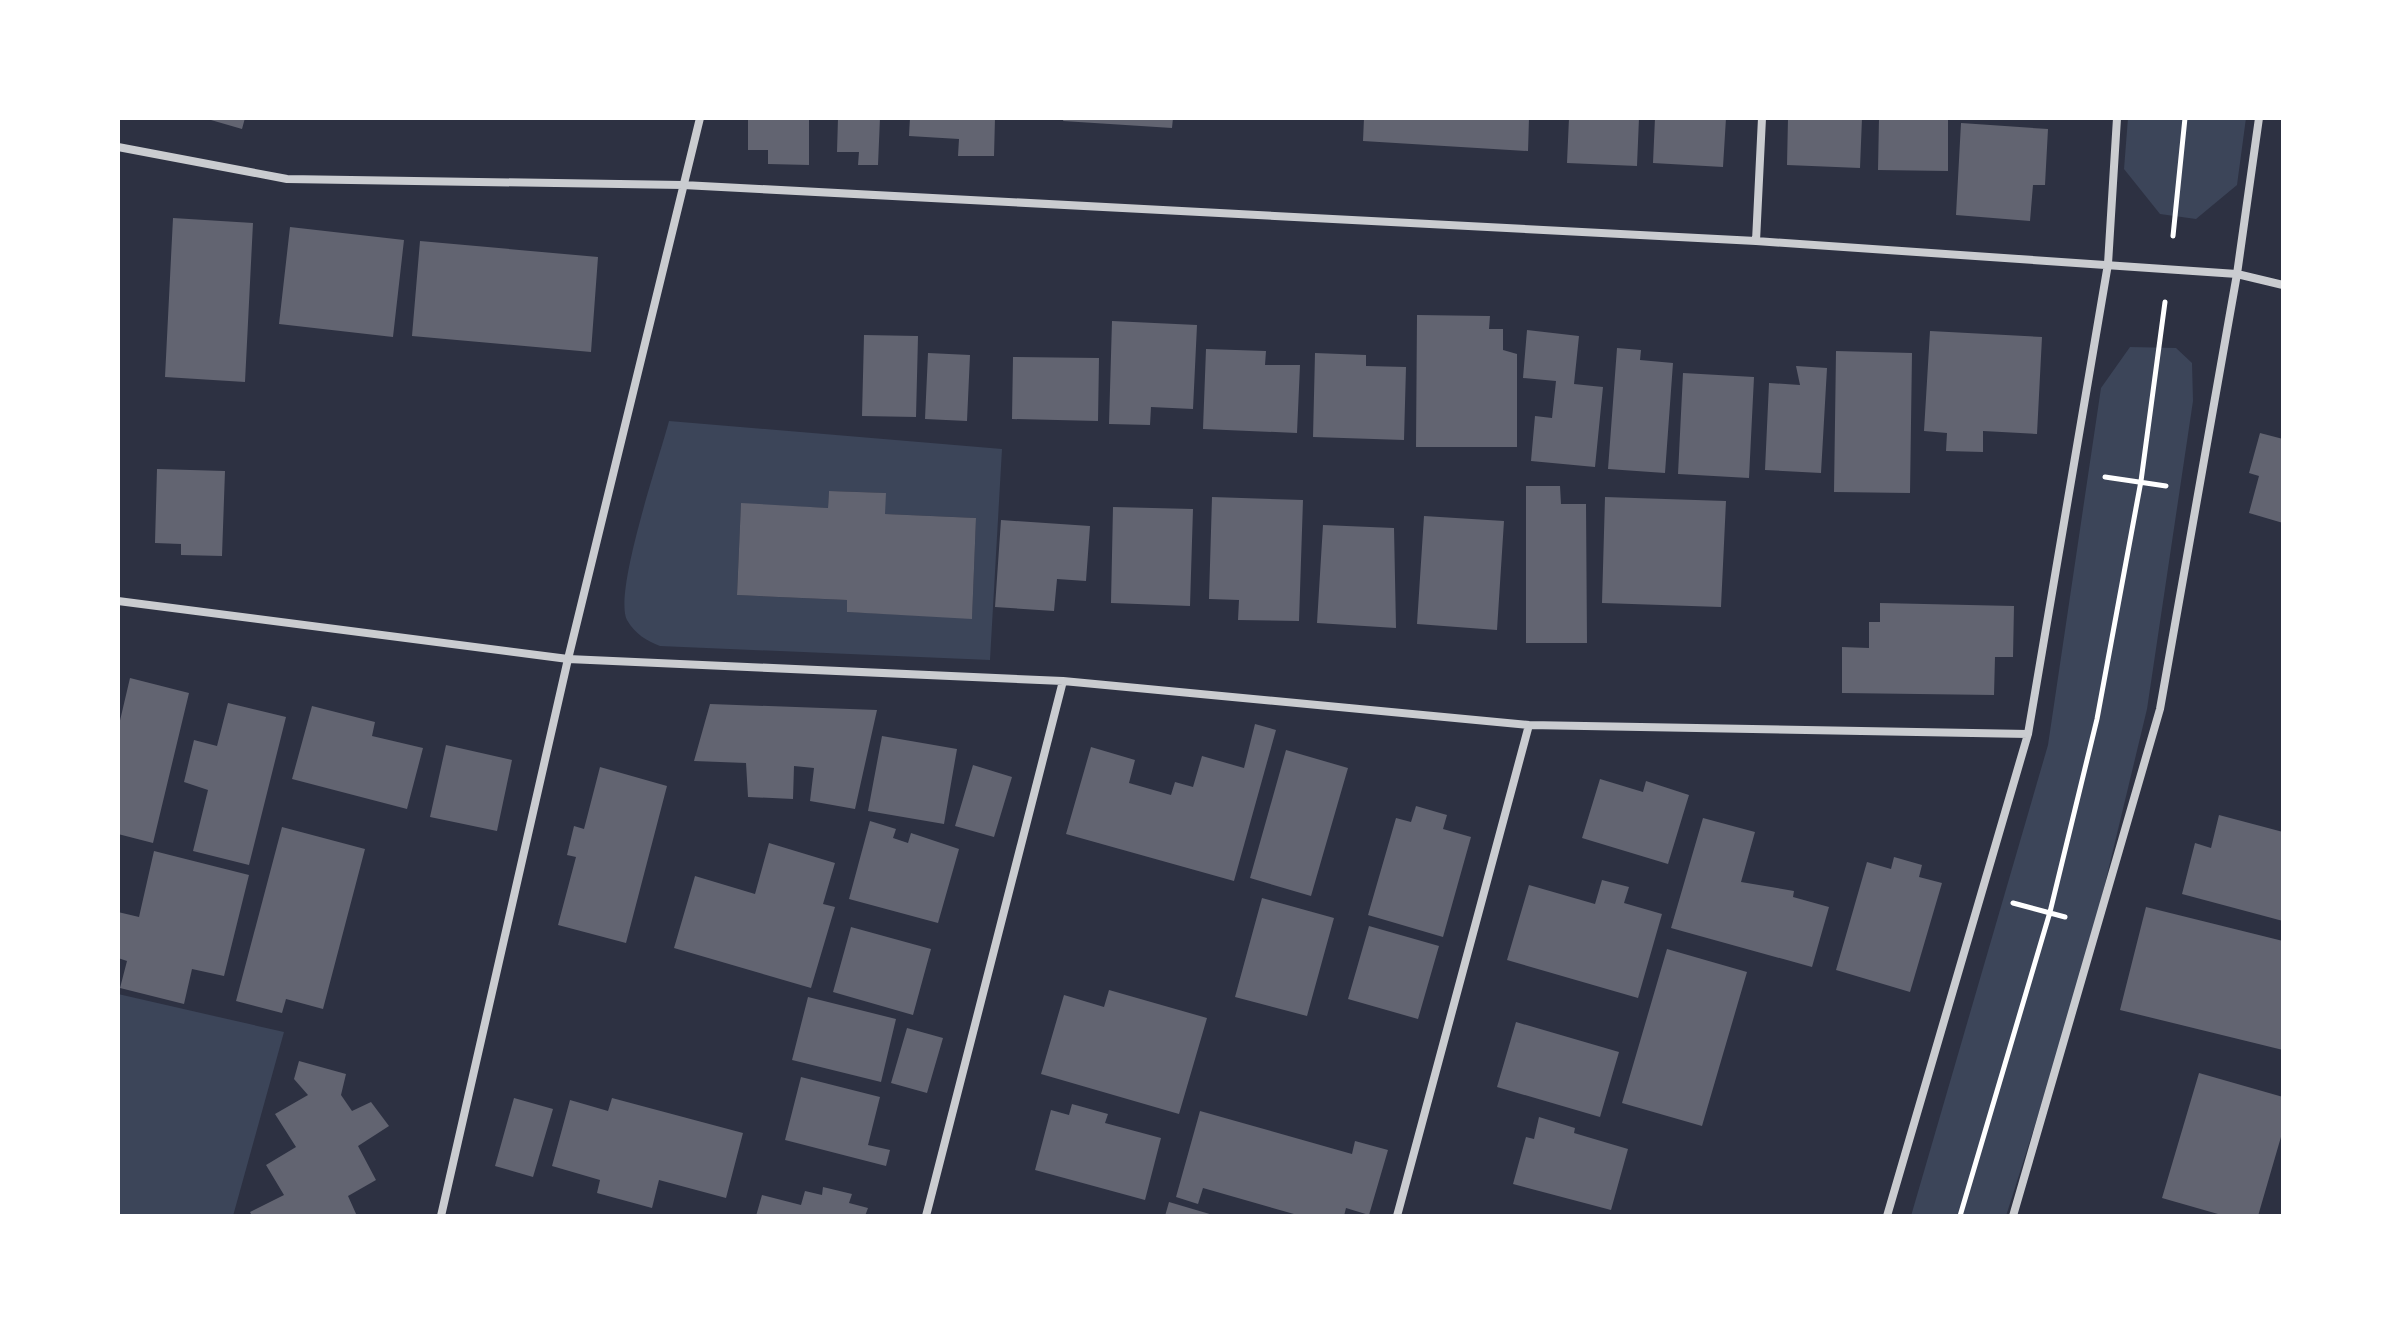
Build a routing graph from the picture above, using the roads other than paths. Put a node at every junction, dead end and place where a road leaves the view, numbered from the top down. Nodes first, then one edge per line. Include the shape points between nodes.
1 (700, 118) edge
2 (1762, 118) edge
3 (2117, 118) edge
4 (2259, 118) edge
5 (118, 147) edge
6 (683, 185) junction
7 (1756, 241) junction
8 (2108, 264) junction
9 (2237, 274) junction
10 (2283, 285) edge
11 (118, 601) edge
12 (568, 659) junction
13 (1063, 681) junction
14 (1529, 725) junction
15 (2028, 734) junction
16 (441, 1216) edge
17 (926, 1216) edge
18 (1397, 1216) edge
19 (1887, 1216) edge
20 (2013, 1216) edge

1 - 6 street
2 - 7 street
3 - 8 street
4 - 9 street
5 - 6 street via 287,179
6 - 7 street
6 - 12 street
7 - 8 street
8 - 9 street
8 - 15 street
9 - 10 street
9 - 20 street via 2160,709
11 - 12 street
12 - 13 street
12 - 16 street
13 - 14 street
13 - 17 street
14 - 15 street
14 - 18 street
15 - 19 street

